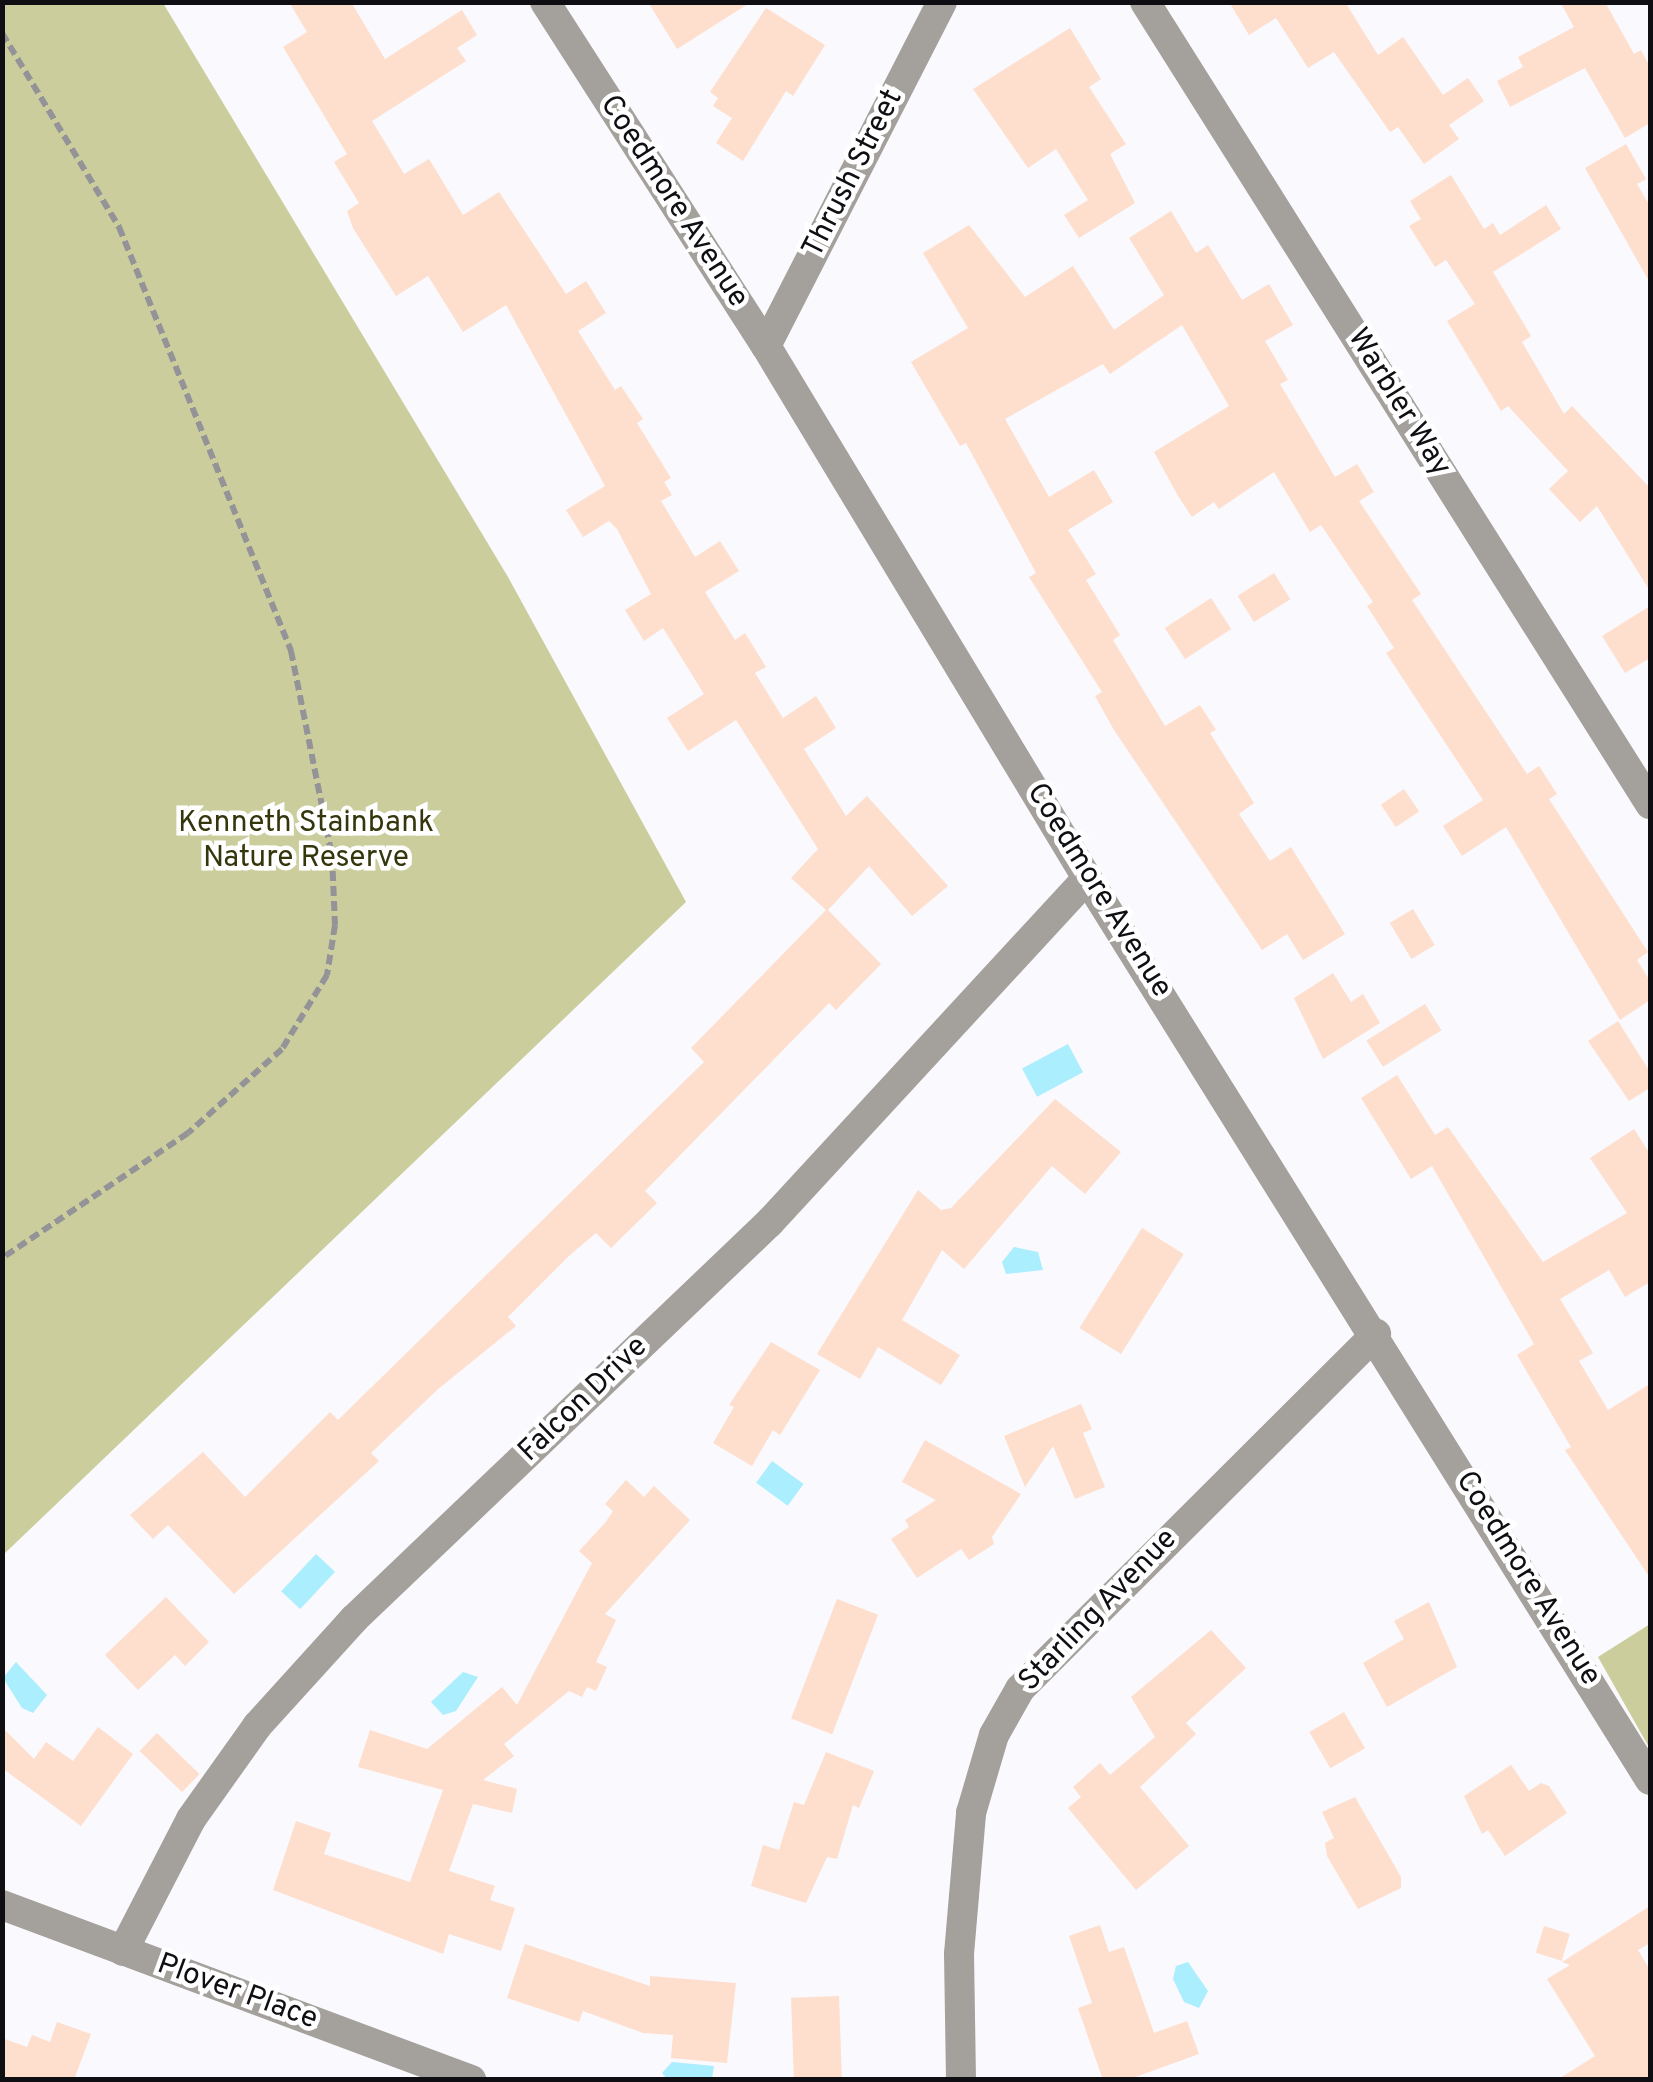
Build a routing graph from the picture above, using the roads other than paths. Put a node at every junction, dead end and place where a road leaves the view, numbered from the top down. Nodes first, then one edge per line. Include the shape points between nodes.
1 (545, 2) edge
2 (942, 2) edge
3 (1145, 2) edge
4 (766, 346) junction
5 (1650, 804) edge
6 (1088, 878) junction
7 (1376, 1334) junction
8 (1650, 1780) edge
9 (2, 1905) edge
10 (123, 1951) junction
11 (472, 2080) edge
12 (961, 2080) edge

1 - 4 street, Coedmore Avenue
2 - 4 street, Thrush Street
3 - 5 street, Warbler Way
4 - 6 street, Coedmore Avenue
6 - 7 street, Coedmore Avenue
6 - 10 street, Falcon Drive via 769,1223 354,1619 256,1726 192,1819
7 - 8 street, Coedmore Avenue
7 - 12 street, Starling Avenue via 1020,1689 994,1736 970,1813 959,1954
9 - 10 street, Plover Place
10 - 11 street, Plover Place

